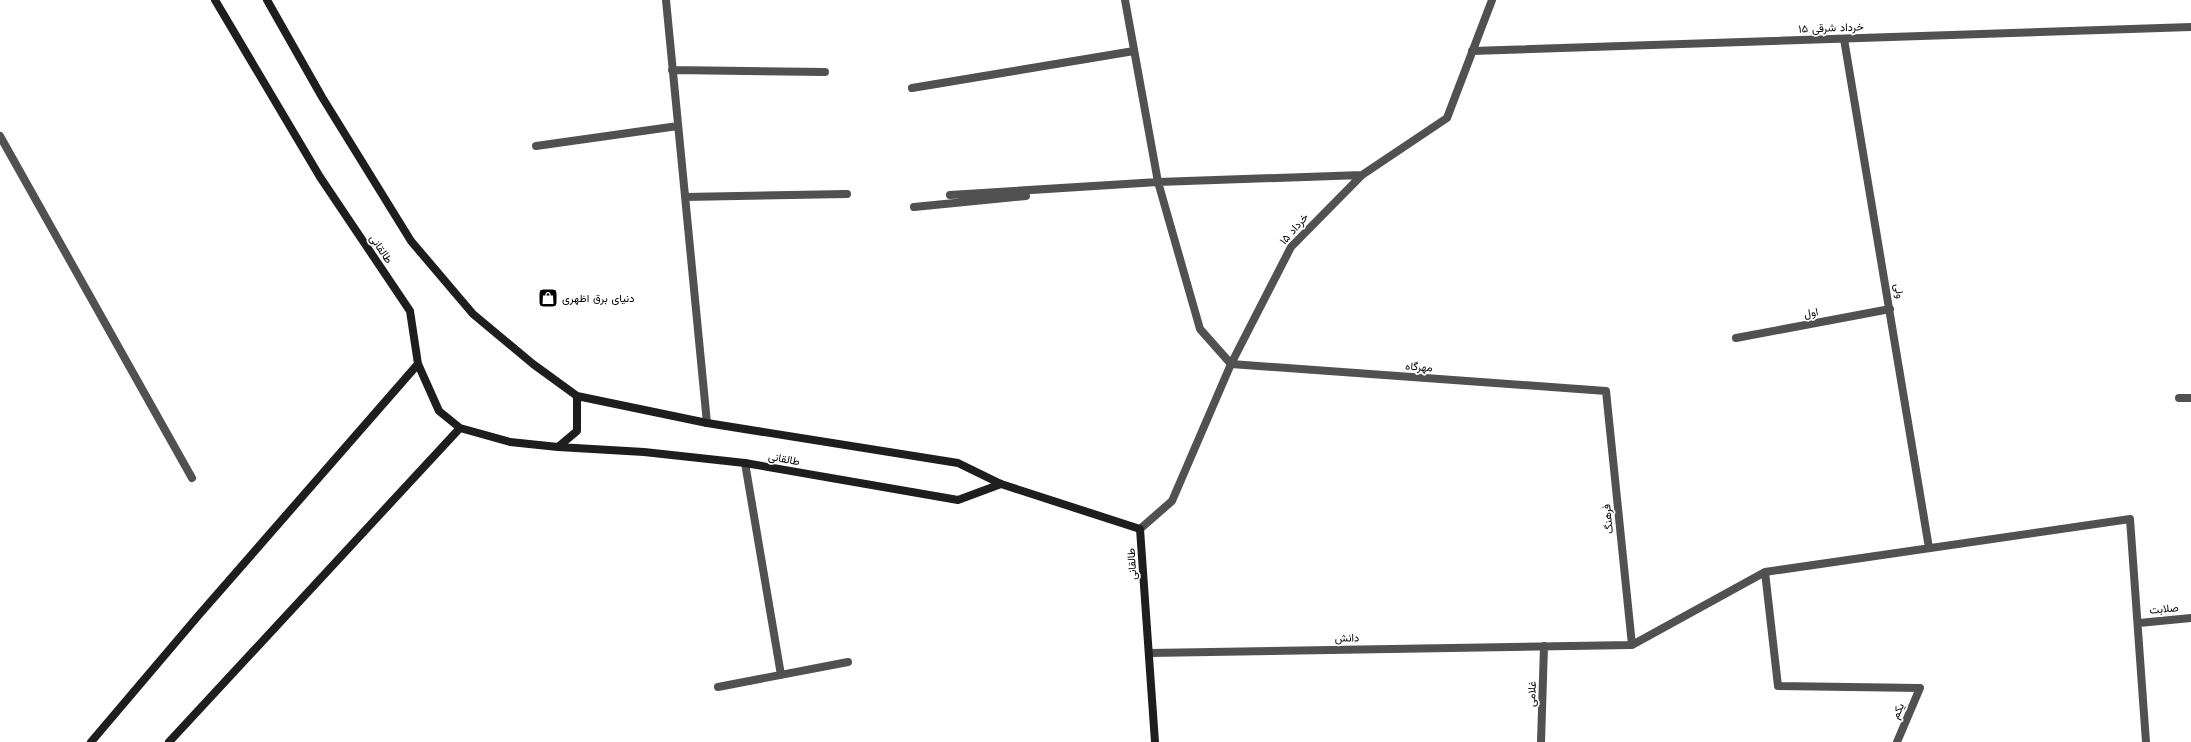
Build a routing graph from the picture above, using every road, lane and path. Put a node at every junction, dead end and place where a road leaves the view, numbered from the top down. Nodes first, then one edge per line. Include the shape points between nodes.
1 (216, 0) edge
2 (267, 0) edge
3 (666, 0) edge
4 (1125, 0) edge
5 (1492, 0) edge
6 (2191, 27) edge
7 (1844, 39) junction
8 (1134, 51) junction
9 (1472, 51) junction
10 (672, 70) junction
11 (825, 72) dead end
12 (912, 88) dead end
13 (678, 126) junction
14 (0, 136) edge
15 (536, 146) dead end
16 (1362, 175) junction
17 (1158, 182) junction
18 (847, 194) dead end
19 (950, 195) dead end
20 (685, 197) junction
21 (914, 207) dead end
22 (1890, 309) junction
23 (1736, 338) dead end
24 (418, 364) junction
25 (1231, 364) junction
26 (1606, 391) joint
27 (577, 396) junction
28 (2179, 398) dead end
29 (2191, 398) edge
30 (707, 423) junction
31 (460, 428) junction
32 (558, 447) junction
33 (745, 463) junction
34 (192, 478) dead end
35 (1001, 484) junction
36 (1140, 529) junction
37 (1929, 548) junction
38 (1765, 572) junction
39 (2191, 618) edge
40 (2139, 623) junction
41 (1632, 645) junction
42 (1544, 646) junction
43 (1149, 653) junction
44 (848, 662) dead end
45 (781, 675) junction
46 (718, 687) dead end
47 (91, 742) edge
48 (169, 742) edge
49 (1155, 742) edge
50 (1541, 742) edge
51 (1897, 742) edge
52 (2146, 742) edge

1 - 24 street, طالقانی via 320,177 410,310
2 - 27 street, طالقانی via 322,97 411,240 473,314 533,364
3 - 10 street
4 - 8 street
5 - 9 street, ۱۵ خرداد
6 - 7 street, ۱۵ خرداد شرقی
7 - 9 street, ۱۵ خرداد شرقی
7 - 22 street, ولی
8 - 12 street
8 - 17 street
9 - 16 street, ۱۵ خرداد via 1447,118
10 - 11 street
10 - 13 street
13 - 15 street
13 - 20 street
14 - 34 street
16 - 17 street
16 - 25 street, ۱۵ خرداد via 1291,247
17 - 19 street
17 - 21 street
17 - 25 street via 1200,329
18 - 20 street
20 - 30 street
22 - 23 street, اول
22 - 37 street, ولی
24 - 31 street, طالقانی via 439,411
24 - 47 street
25 - 26 street, مهرگاه
25 - 36 street, ۱۵ خرداد via 1172,501
26 - 41 street, فرهنگ
27 - 30 street, طالقانی
27 - 32 street via 577,431
28 - 29 street
30 - 35 street, طالقانی via 958,463
31 - 32 street, طالقانی via 510,442
31 - 48 street
32 - 33 street, طالقانی via 644,452
33 - 35 street, طالقانی via 958,500
33 - 45 street
35 - 36 street, طالقانی
36 - 43 street, طالقانی
37 - 38 street
37 - 40 street via 2130,519
38 - 41 street
38 - 51 street, یکم via 1778,686 1920,688
39 - 40 street, صلابت
40 - 52 street
41 - 42 street, دانش
42 - 43 street, دانش
42 - 50 street, غلامی
43 - 49 street, طالقانی
44 - 45 street
45 - 46 street

